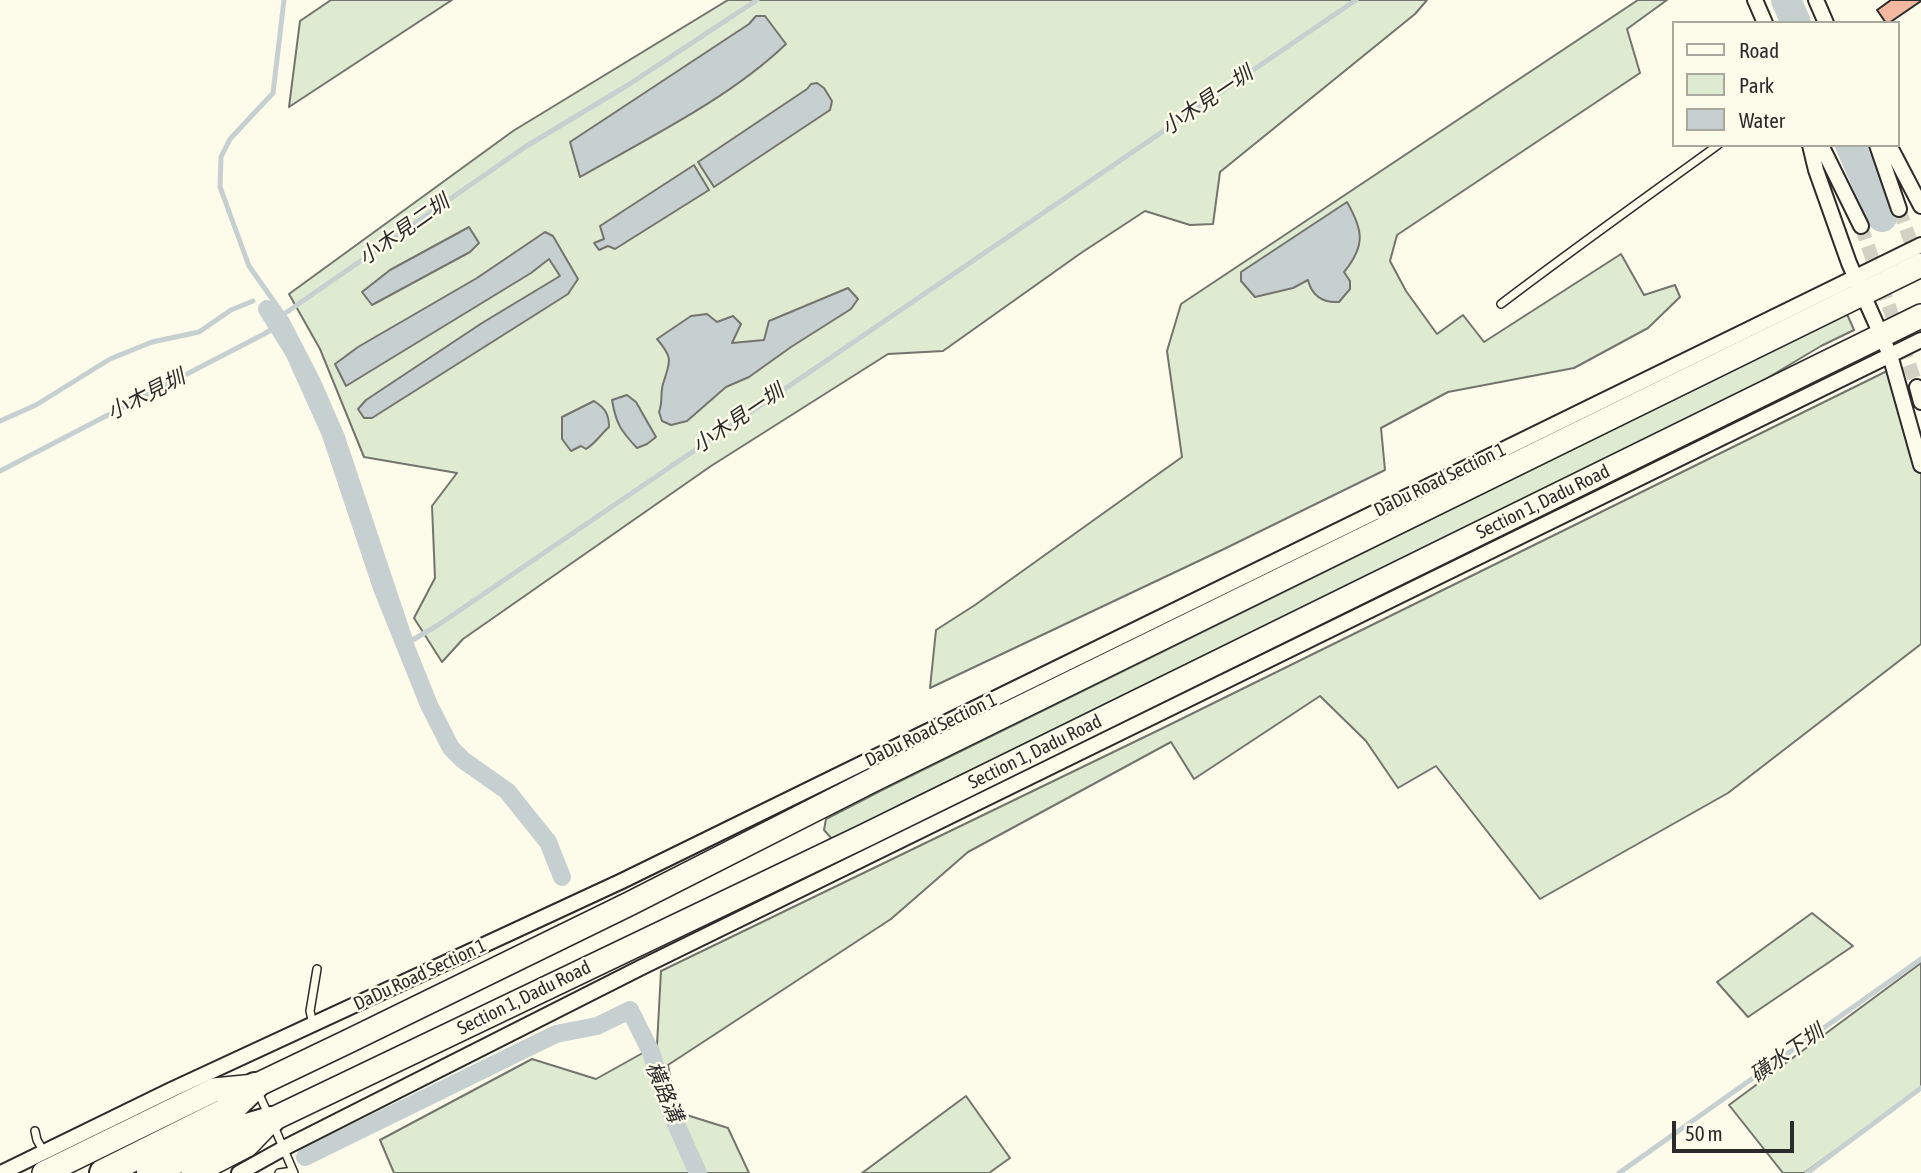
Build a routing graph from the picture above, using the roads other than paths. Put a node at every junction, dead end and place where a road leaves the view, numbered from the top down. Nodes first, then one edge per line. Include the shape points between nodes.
1 (1755, 0) edge
2 (1816, 0) edge
3 (1764, 21) edge
4 (1825, 21) edge
5 (1715, 147) edge
6 (1810, 147) edge
7 (1822, 147) edge
8 (1878, 147) edge
9 (1890, 147) edge
10 (1921, 206) edge
11 (1899, 209) tunnel mouth
12 (1861, 226) tunnel mouth
13 (1921, 245) edge
14 (1921, 265) edge
15 (1859, 285) junction
16 (1501, 304) dead end
17 (1921, 316) edge
18 (1921, 340) edge
19 (1885, 345) junction
20 (1921, 466) edge
21 (637, 957) junction
22 (317, 970) dead end
23 (313, 1025) junction
24 (255, 1086) junction
25 (271, 1120) junction
26 (35, 1131) dead end
27 (286, 1152) junction
28 (44, 1162) edge
29 (113, 1168) edge
30 (293, 1170) edge
31 (1, 1173) edge
32 (150, 1173) edge
33 (193, 1173) edge
34 (239, 1173) edge
35 (279, 1173) edge

1 - 3 street
2 - 4 street
5 - 16 lane
6 - 15 street
7 - 12 street
8 - 11 street
9 - 10 street
13 - 15 street
14 - 15 main road
15 - 19 street
15 - 23 street, DaDu Road Section 1
15 - 24 main road, DaDu Road Section 1
17 - 19 main road, Section 1, Dadu Road
18 - 19 street
19 - 20 street
19 - 21 main road, Section 1, Dadu Road via 864,836
21 - 25 main road, Section 1, Dadu Road via 580,971
21 - 27 street, Section 1, Dadu Road via 590,993
22 - 23 lane via 310,1011
23 - 28 street, DaDu Road Section 1 via 171,1090
24 - 25 lane
24 - 28 main road, DaDu Road Section 1 via 214,1090
24 - 29 highway via 231,1110
25 - 27 lane
25 - 32 highway via 240,1129
25 - 33 main road, Section 1, Dadu Road via 247,1145
26 - 28 lane
27 - 30 lane
27 - 34 street, Section 1, Dadu Road
28 - 31 street, DaDu Road Section 1
30 - 35 lane

